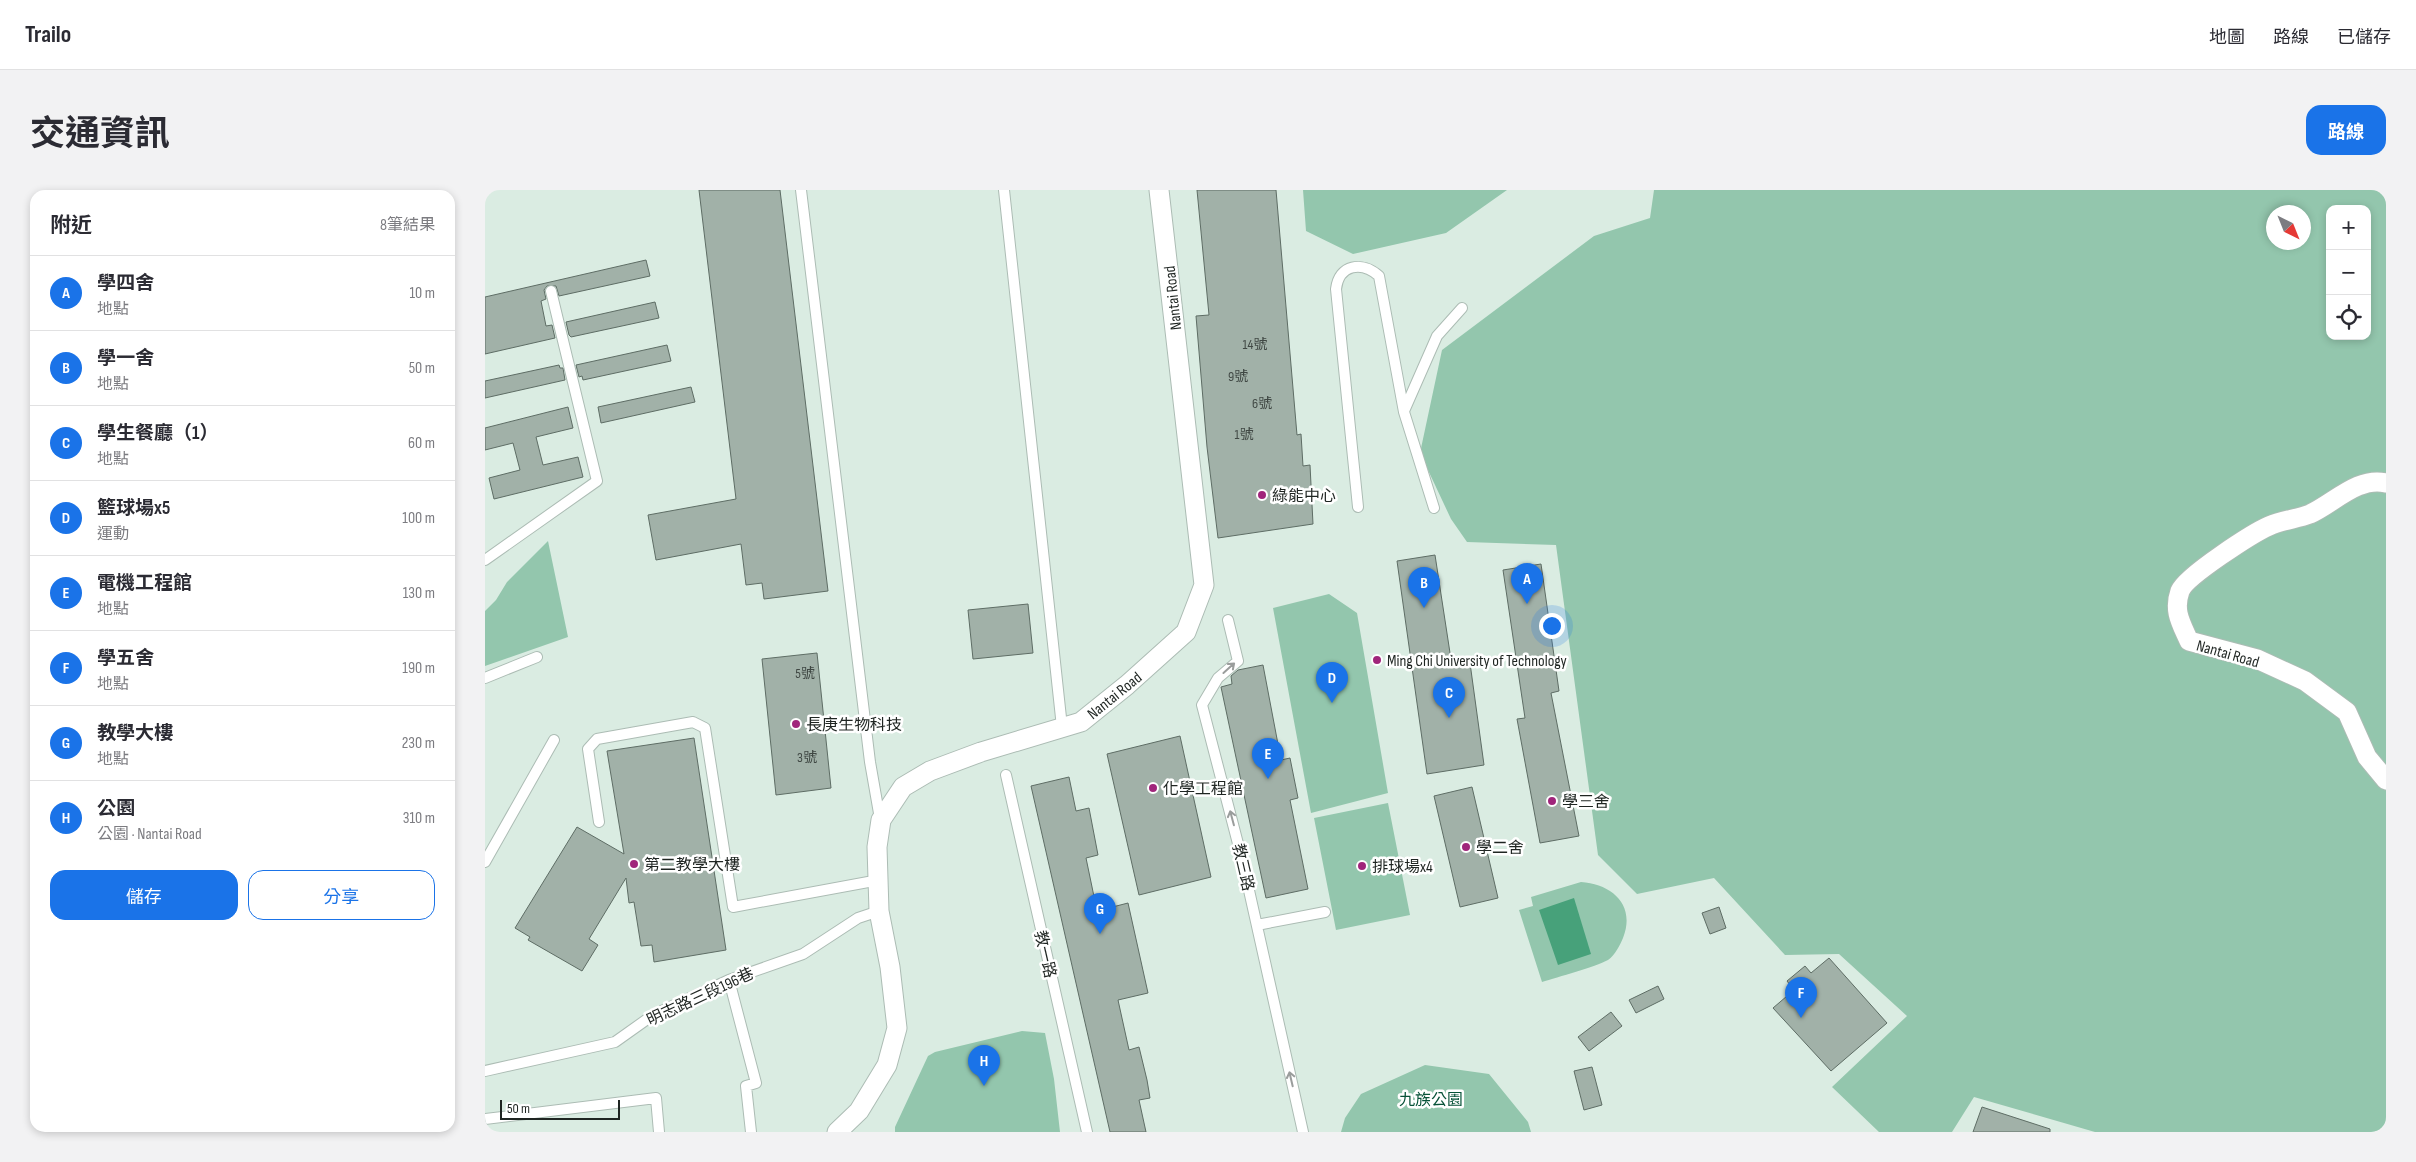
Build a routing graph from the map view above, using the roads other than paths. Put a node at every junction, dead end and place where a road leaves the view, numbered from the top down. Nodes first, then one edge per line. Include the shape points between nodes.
1 (801, 190) edge
2 (1004, 190) edge
3 (1159, 190) edge
4 (551, 291) dead end
5 (1462, 308) dead end
6 (1404, 412) junction
7 (2386, 483) edge
8 (1358, 506) dead end
9 (1434, 508) dead end
10 (485, 560) edge
11 (1228, 620) dead end
12 (537, 657) dead end
13 (485, 678) edge
14 (1063, 727) junction
15 (554, 740) dead end
16 (1006, 775) dead end
17 (2386, 780) edge
18 (881, 820) junction
19 (599, 822) dead end
20 (485, 862) edge
21 (879, 880) junction
22 (879, 911) junction
23 (1325, 912) dead end
24 (1257, 926) junction
25 (729, 980) junction
26 (485, 1071) edge
27 (485, 1119) edge
28 (1302, 1129) edge
29 (659, 1132) edge
30 (751, 1132) edge
31 (837, 1132) edge
32 (1087, 1132) edge

1 - 18 lane via 870,762
2 - 14 lane
3 - 14 street, Nantai Road via 1204,586 1186,632 1081,722
4 - 10 lane via 597,481
5 - 6 lane via 1437,336
6 - 8 lane via 1379,276 1370,268 1344,270 1337,280 1336,289
6 - 9 lane
7 - 17 street, Nantai Road via 2379,481 2347,490 2311,514 2270,526 2225,551 2181,589 2175,612 2189,641 2257,659 2305,681 2347,712 2367,757
24 -> 11 lane, 教三路 via 1203,705 1218,678 1238,660
12 - 13 lane
14 - 18 street, Nantai Road via 930,771 903,787
15 - 20 lane
16 - 32 lane, 教一路
18 - 21 street, Nantai Road via 877,847
19 - 21 lane via 588,749 597,739 693,722 705,728 733,907
21 - 22 street, Nantai Road
22 - 25 lane, 明志路三段196巷 via 857,918 803,954
22 - 31 street, Nantai Road via 897,1028 887,1065 859,1111
23 - 24 lane
28 -> 24 lane, 教三路
25 - 26 lane, 明志路三段196巷 via 653,1015 615,1042
25 - 30 lane via 757,1083 746,1086
27 - 29 lane via 656,1098

